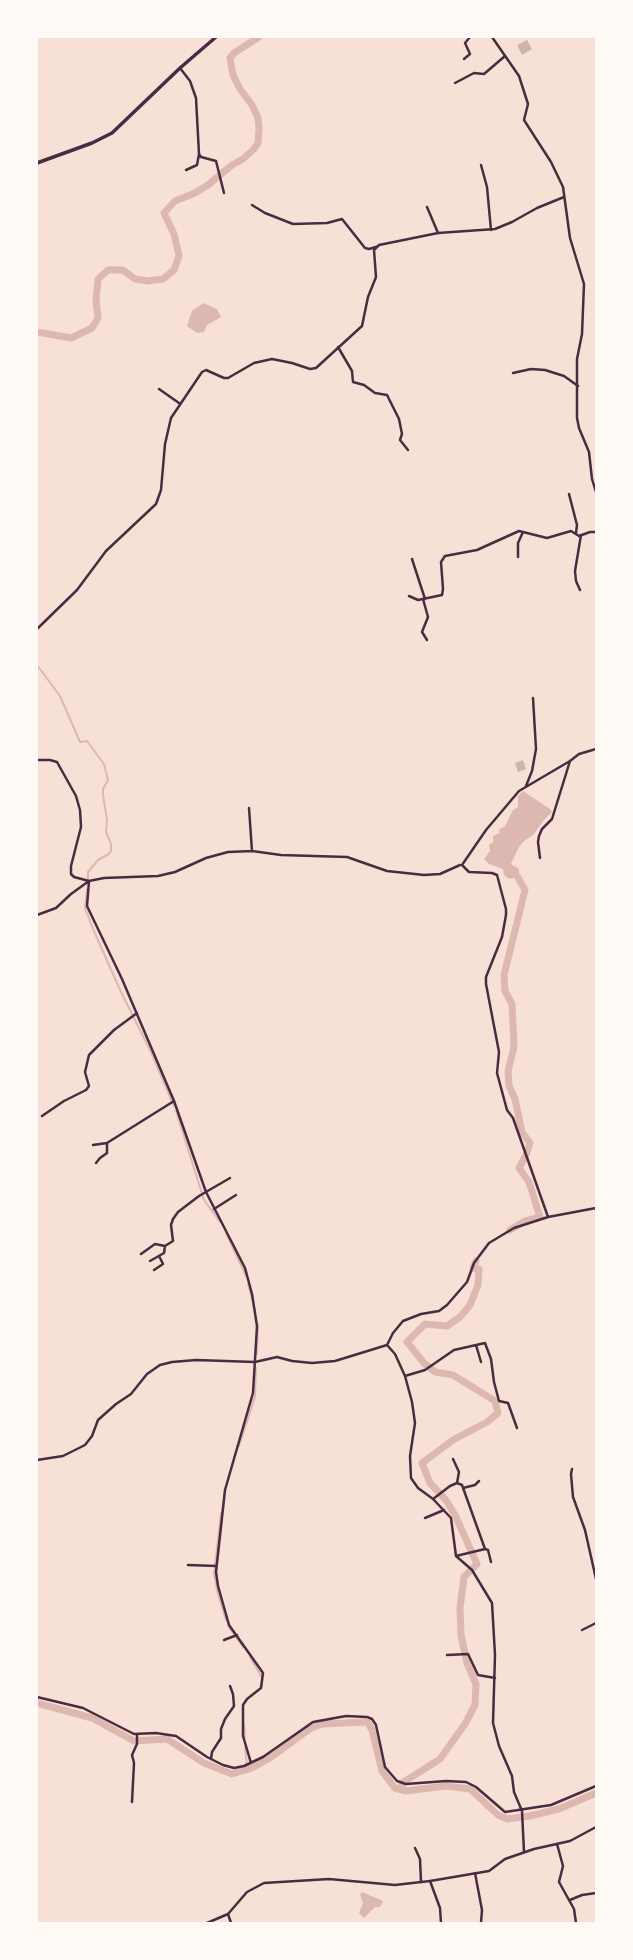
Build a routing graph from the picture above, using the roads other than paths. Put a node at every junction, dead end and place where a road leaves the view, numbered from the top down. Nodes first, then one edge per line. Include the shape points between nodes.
1 (216, 37) edge
2 (470, 37) edge
3 (492, 37) edge
4 (506, 56) junction
5 (464, 59) dead end
6 (180, 68) junction
7 (455, 83) dead end
8 (199, 155) junction
9 (37, 163) edge
10 (481, 165) dead end
11 (186, 170) dead end
12 (224, 193) dead end
13 (564, 197) junction
14 (252, 205) dead end
15 (427, 207) dead end
16 (491, 230) junction
17 (439, 233) junction
18 (376, 247) junction
19 (338, 347) junction
20 (513, 373) dead end
21 (578, 386) junction
22 (159, 389) dead end
23 (179, 403) junction
24 (408, 450) dead end
25 (596, 492) edge
26 (569, 494) dead end
27 (523, 532) junction
28 (596, 532) edge
29 (576, 533) junction
30 (581, 535) junction
31 (518, 557) dead end
32 (412, 559) dead end
33 (580, 590) dead end
34 (408, 596) dead end
35 (424, 599) junction
36 (37, 629) edge
37 (427, 640) dead end
38 (533, 698) dead end
39 (596, 749) edge
40 (37, 760) edge
41 (570, 761) junction
42 (526, 786) junction
43 (249, 808) dead end
44 (252, 851) junction
45 (540, 858) dead end
46 (461, 865) junction
47 (89, 881) junction
48 (37, 915) edge
49 (133, 1015) junction
50 (173, 1102) junction
51 (42, 1116) dead end
52 (107, 1143) junction
53 (93, 1145) dead end
54 (96, 1163) dead end
55 (230, 1178) dead end
56 (205, 1192) junction
57 (236, 1195) dead end
58 (596, 1208) edge
59 (214, 1209) junction
60 (548, 1217) junction
61 (165, 1247) junction
62 (141, 1254) dead end
63 (159, 1256) junction
64 (150, 1261) dead end
65 (153, 1270) dead end
66 (387, 1345) junction
67 (475, 1345) junction
68 (254, 1362) junction
69 (481, 1362) dead end
70 (405, 1376) junction
71 (517, 1428) dead end
72 (453, 1459) dead end
73 (37, 1460) edge
74 (572, 1469) dead end
75 (479, 1481) dead end
76 (457, 1483) junction
77 (463, 1488) junction
78 (433, 1499) junction
79 (444, 1510) junction
80 (425, 1518) dead end
81 (485, 1549) junction
82 (456, 1556) junction
83 (491, 1562) dead end
84 (188, 1565) dead end
85 (216, 1566) junction
86 (596, 1579) edge
87 (596, 1623) edge
88 (582, 1630) dead end
89 (237, 1635) junction
90 (224, 1640) dead end
91 (447, 1655) dead end
92 (495, 1678) junction
93 (230, 1686) dead end
94 (37, 1696) edge
95 (137, 1738) junction
96 (211, 1759) junction
97 (251, 1763) junction
98 (596, 1786) edge
99 (132, 1802) dead end
100 (522, 1815) junction
101 (596, 1827) edge
102 (557, 1844) junction
103 (415, 1848) dead end
104 (524, 1852) junction
105 (475, 1872) junction
106 (430, 1881) junction
107 (422, 1882) junction
108 (596, 1893) edge
109 (569, 1900) junction
110 (228, 1913) junction
111 (207, 1923) edge
112 (231, 1923) edge
113 (442, 1923) edge
114 (481, 1923) edge
115 (576, 1923) edge

1 - 6 main road
2 - 5 street via 465,43 470,54
3 - 4 street
4 - 7 street via 484,74 474,73
4 - 13 street via 517,71 528,104 525,122 556,170
6 - 8 street via 196,98
6 - 9 main road via 112,133
8 - 11 street via 197,165
8 - 12 street via 216,161
10 - 16 street
13 - 16 street
13 - 21 street via 584,284
14 - 18 street via 293,224 342,219 365,248
15 - 17 street
16 - 17 street
17 - 18 street
18 - 19 street via 376,277 363,324
19 - 23 street via 313,369 272,359 224,379 204,370
19 - 24 street via 354,383 387,395 400,419 400,441
20 - 21 street via 545,370
21 - 25 street via 578,423
22 - 23 street
23 - 36 street via 166,436 156,504 106,551 77,590
26 - 29 street
27 - 29 street via 547,538
27 - 31 street
27 - 35 street via 443,557 443,594
28 - 30 street
29 - 30 street
30 - 33 street via 575,571
32 - 35 street
34 - 35 street
35 - 37 street via 428,617 422,632
38 - 42 street via 536,749
39 - 41 street
40 - 47 street via 57,762 76,796 81,827 71,871 74,877
41 - 42 street
41 - 45 street via 552,819 539,836
42 - 46 street
43 - 44 street
44 - 46 street via 347,857 387,872 424,875
44 - 47 street via 223,852 179,872 158,876
46 - 60 street via 469,872 496,874 506,909 502,937 485,984 499,1052 497,1073
47 - 48 street via 57,908
47 - 49 street via 87,906
49 - 50 street
49 - 51 street via 89,1055 88,1088
50 - 52 street
50 - 56 street
52 - 53 street
52 - 54 street via 107,1153
55 - 56 street
56 - 59 street
56 - 61 street via 174,1217 173,1241
57 - 59 street
58 - 60 street
59 - 68 street via 248,1276 257,1326
60 - 66 street via 514,1227 489,1243 467,1282 447,1305 403,1321
61 - 62 street via 156,1244
61 - 63 street
63 - 64 street
63 - 65 street via 163,1264
66 - 68 street via 335,1362 304,1363 277,1356
66 - 70 street
67 - 69 street
67 - 70 street via 454,1350 425,1370
67 - 71 street via 485,1343 499,1401 508,1403
68 - 73 street via 160,1365 98,1420 81,1448
68 - 85 street via 253,1393 225,1490
70 - 78 street via 415,1423 411,1478
72 - 76 street via 459,1472
74 - 86 street via 573,1496
75 - 77 street
76 - 77 street
76 - 78 street
77 - 81 street
78 - 79 street
79 - 80 street
79 - 82 street via 452,1523
81 - 82 street
81 - 83 street
82 - 92 street via 492,1603
84 - 85 street
85 - 89 street via 229,1625
87 - 88 street
89 - 90 street
89 - 97 street via 263,1675 261,1688 243,1705 243,1736
91 - 92 street via 469,1654 479,1676
92 - 100 street via 493,1729
93 - 96 street via 234,1704
94 - 95 street via 83,1708
95 - 96 street via 156,1733 176,1736
95 - 99 street via 132,1755
96 - 97 street via 234,1768
97 - 100 street via 313,1722 364,1716 376,1724 385,1767 397,1782 466,1782 503,1811
98 - 100 street
100 - 104 street
101 - 102 street
102 - 104 street
102 - 109 street via 563,1868 559,1882
103 - 107 street
104 - 105 street via 500,1861 489,1871
105 - 106 street
105 - 114 street
106 - 107 street
106 - 113 street
107 - 110 street via 268,1882 247,1892
108 - 109 street
109 - 115 street
110 - 111 street
110 - 112 street

